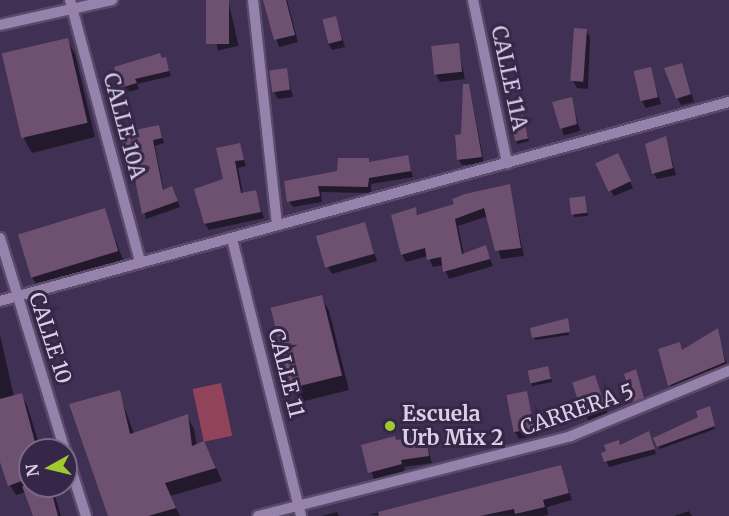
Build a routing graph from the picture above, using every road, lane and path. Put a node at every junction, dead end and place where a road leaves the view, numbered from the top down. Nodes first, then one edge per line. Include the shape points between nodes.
1 (112, 0) edge
2 (253, 0) edge
3 (473, 0) edge
4 (71, 3) edge
5 (0, 25) edge
6 (729, 102) edge
7 (507, 163) junction
8 (277, 225) junction
9 (0, 238) edge
10 (232, 238) junction
11 (140, 261) junction
12 (16, 297) junction
13 (0, 300) edge
14 (729, 371) edge
15 (62, 438) edge
16 (78, 490) edge
17 (300, 510) edge
18 (86, 516) edge
19 (258, 516) edge

1 - 4 street
2 - 8 street
3 - 7 street, CALLE 11A
4 - 5 street
4 - 11 street, CALLE 10A
6 - 7 street
7 - 8 street
8 - 10 street
9 - 12 street, CALLE 10
10 - 11 street
10 - 17 street, CALLE 11
11 - 12 street
12 - 13 street
12 - 15 street, CALLE 10
14 - 17 street, CARRERA 5 via 571,436
16 - 18 street, CALLE 10
17 - 19 street, CARRERA 5

